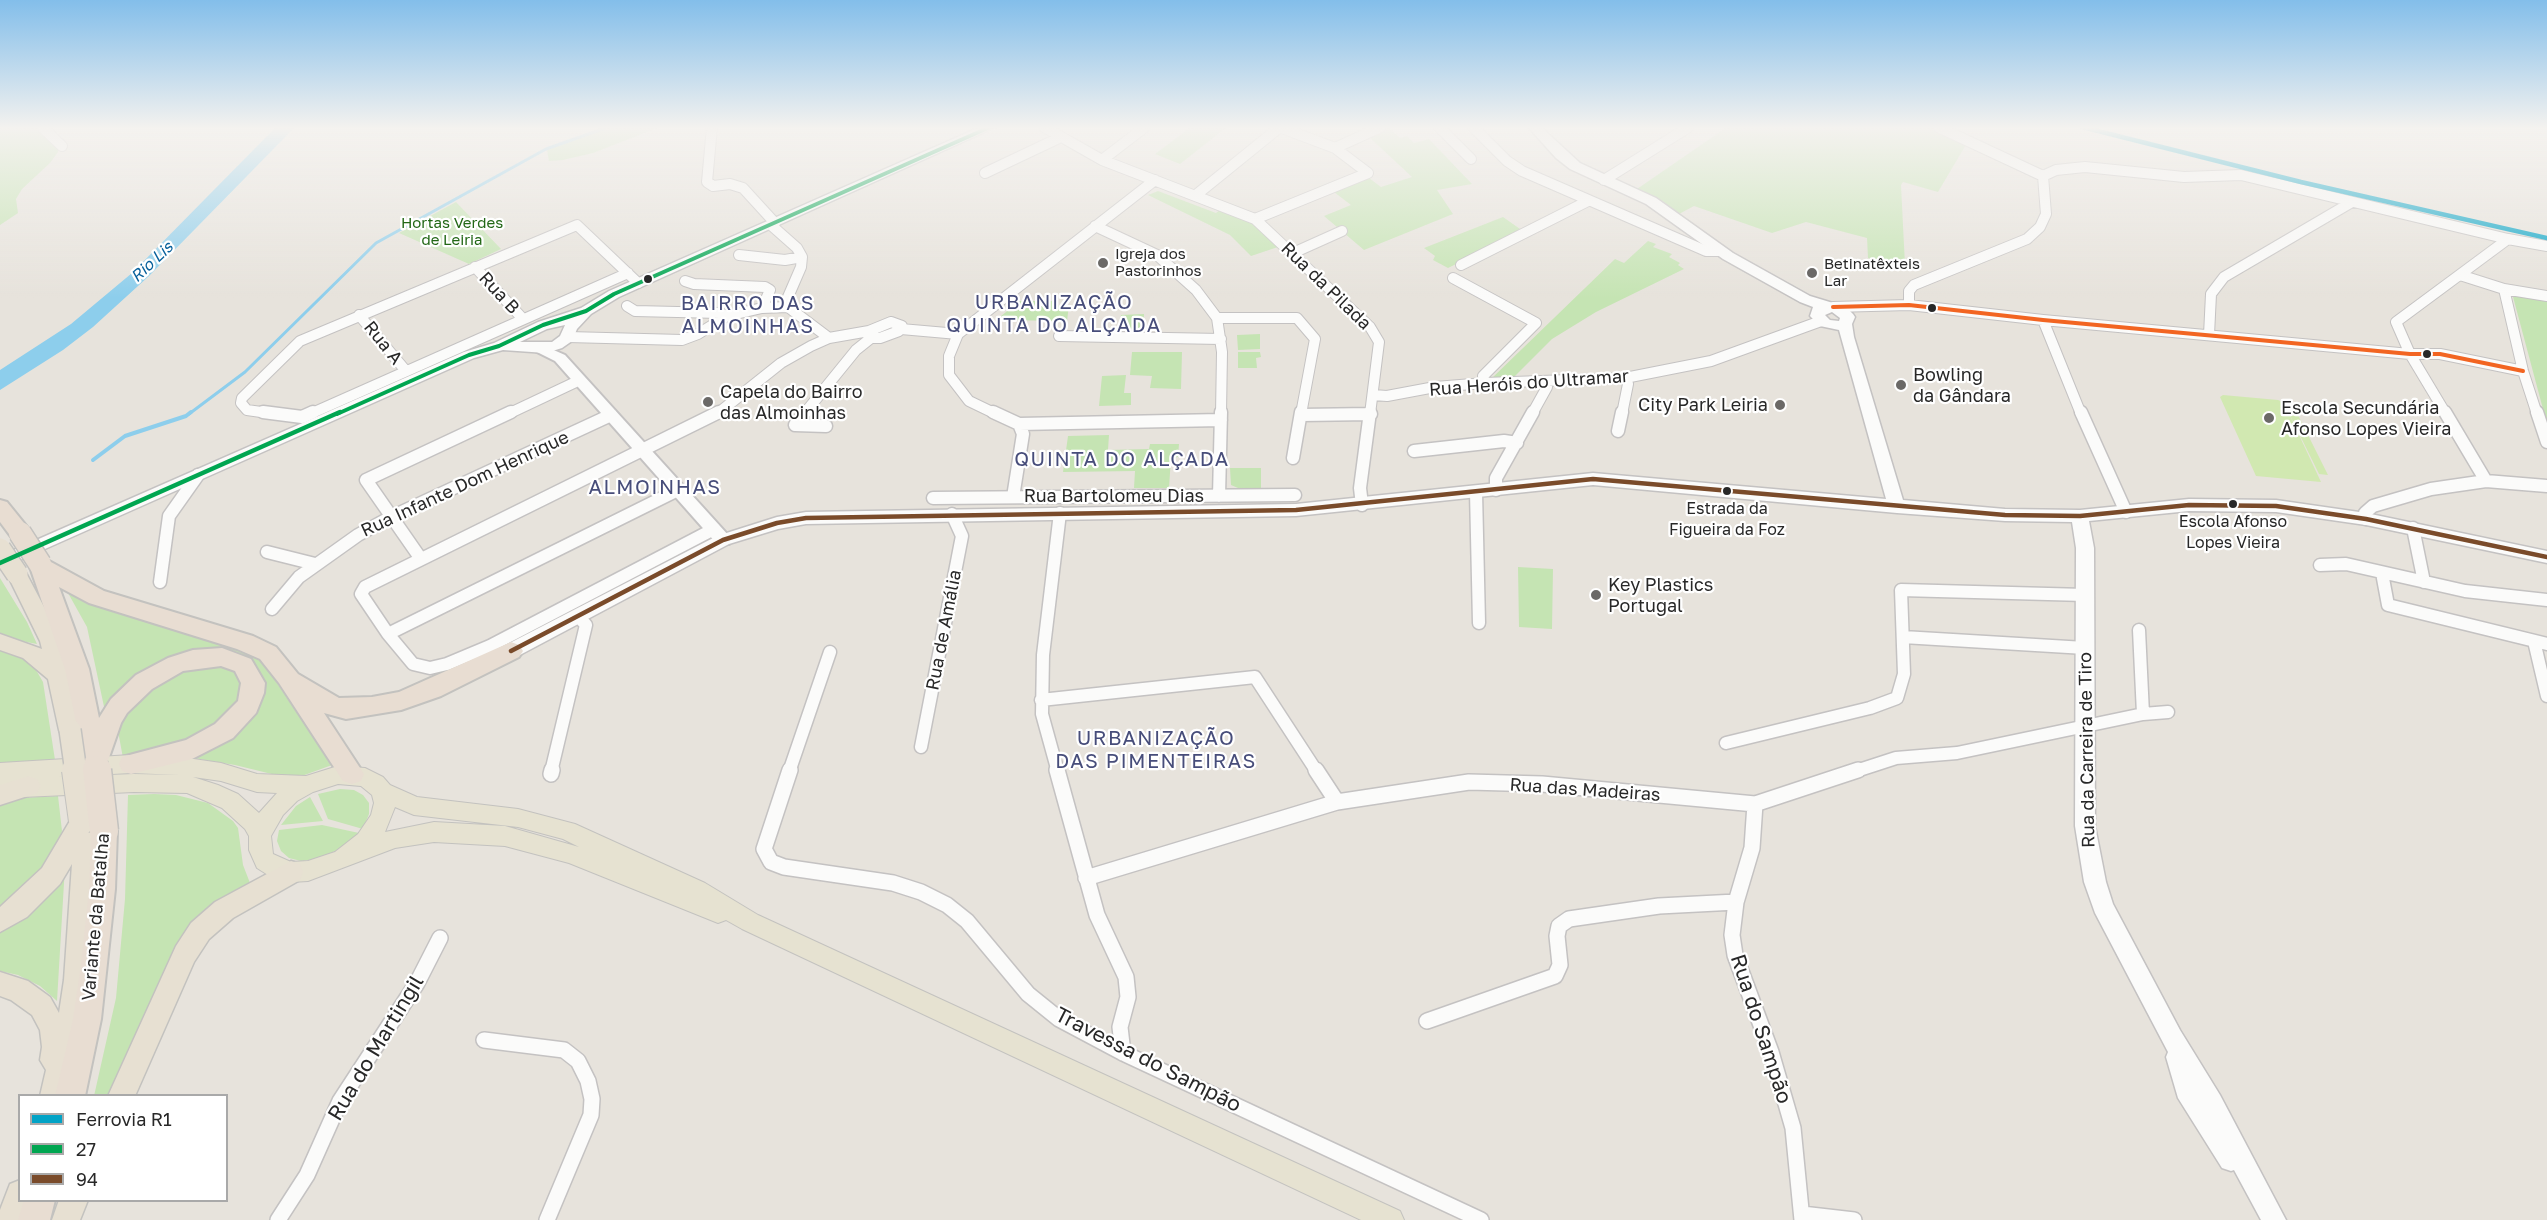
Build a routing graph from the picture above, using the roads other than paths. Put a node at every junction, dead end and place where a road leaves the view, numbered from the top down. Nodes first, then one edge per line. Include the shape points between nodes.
1 (708, 184) edge
2 (863, 184) edge
3 (1150, 184) edge
4 (1166, 184) edge
5 (1210, 184) edge
6 (1341, 184) edge
7 (1552, 184) edge
8 (1612, 184) edge
9 (2044, 184) edge
10 (2275, 184) edge
11 (1196, 195) junction
12 (1588, 201) junction
13 (2352, 202) junction
14 (1255, 219) junction
15 (773, 224) junction
16 (1095, 226) junction
17 (1342, 231) dead end
18 (2508, 239) junction
19 (1699, 243) junction
20 (2547, 246) edge
21 (1293, 253) junction
22 (739, 255) dead end
23 (801, 257) junction
24 (1461, 265) dead end
25 (475, 267) junction
26 (2460, 276) junction
27 (633, 278) junction
28 (1453, 278) dead end
29 (685, 281) dead end
30 (2504, 289) junction
31 (2547, 296) edge
32 (1867, 305) junction
33 (1909, 305) junction
34 (627, 306) dead end
35 (762, 308) junction
36 (790, 309) junction
37 (359, 315) junction
38 (1217, 318) junction
39 (724, 319) junction
40 (1834, 319) junction
41 (2043, 320) junction
42 (547, 334) junction
43 (870, 334) junction
44 (958, 334) junction
45 (2210, 335) junction
46 (1059, 336) dead end
47 (829, 338) junction
48 (1221, 339) junction
49 (2410, 354) junction
50 (406, 371) junction
51 (2523, 371) junction
52 (1625, 378) junction
53 (580, 380) junction
54 (1546, 382) junction
55 (1485, 383) junction
56 (1373, 394) junction
57 (1301, 414) junction
58 (1371, 414) junction
59 (611, 416) junction
60 (1221, 420) junction
61 (305, 422) junction
62 (1018, 424) junction
63 (826, 426) dead end
64 (1618, 431) dead end
65 (2547, 442) edge
66 (1517, 443) junction
67 (644, 451) junction
68 (1414, 452) dead end
69 (1293, 458) dead end
70 (198, 475) junction
71 (2486, 481) junction
72 (2547, 486) edge
73 (678, 490) junction
74 (1496, 490) junction
75 (1476, 492) junction
76 (1295, 495) dead end
77 (1219, 496) junction
78 (1013, 497) junction
79 (933, 498) dead end
80 (1362, 505) junction
81 (0, 507) edge
82 (1897, 507) junction
83 (2126, 512) junction
84 (998, 513) junction
85 (1028, 513) junction
86 (1060, 513) junction
87 (952, 514) junction
88 (2080, 516) junction
89 (391, 517) junction
90 (2366, 519) junction
91 (2413, 528) junction
92 (718, 534) junction
93 (0, 549) edge
94 (267, 552) dead end
95 (2547, 557) edge
96 (421, 559) junction
97 (40, 564) junction
98 (315, 564) junction
99 (2320, 565) dead end
100 (8, 568) edge
101 (2382, 573) junction
102 (160, 582) dead end
103 (2424, 582) junction
104 (2085, 595) junction
105 (2547, 600) edge
106 (272, 609) dead end
107 (578, 616) junction
108 (1479, 623) dead end
109 (2139, 630) dead end
110 (388, 634) junction
111 (1903, 637) junction
112 (0, 642) edge
113 (2541, 643) edge
114 (2085, 648) junction
115 (510, 651) joint
116 (830, 652) dead end
117 (59, 676) junction
118 (287, 676) junction
119 (2547, 696) edge
120 (1041, 700) junction
121 (2168, 712) dead end
122 (2143, 714) junction
123 (2085, 726) junction
124 (81, 734) junction
125 (1726, 743) dead end
126 (921, 747) dead end
127 (96, 762) junction
128 (131, 764) junction
129 (0, 772) edge
130 (352, 774) junction
131 (551, 774) dead end
132 (306, 785) junction
133 (29, 786) junction
134 (0, 789) edge
135 (382, 791) junction
136 (0, 795) edge
137 (1337, 802) junction
138 (1755, 804) junction
139 (93, 826) junction
140 (260, 836) junction
141 (354, 851) junction
142 (291, 872) junction
143 (1086, 878) junction
144 (1736, 902) junction
145 (0, 921) edge
146 (750, 922) junction
147 (440, 938) dead end
148 (0, 984) edge
149 (1427, 1021) dead end
150 (2172, 1038) junction
151 (484, 1040) dead end
152 (1123, 1053) junction
153 (2186, 1090) junction
154 (46, 1094) edge
155 (54, 1094) edge
156 (70, 1094) edge
157 (121, 1094) edge
158 (2212, 1103) junction
159 (2256, 1187) junction
160 (18, 1200) edge
161 (24, 1202) edge
162 (39, 1202) edge
163 (73, 1202) edge
164 (1802, 1217) edge
165 (11, 1220) edge
166 (20, 1220) edge
167 (34, 1220) edge
168 (66, 1220) edge
169 (278, 1220) edge
170 (547, 1220) edge
171 (1391, 1220) edge
172 (1481, 1220) edge
173 (1854, 1220) edge
174 (2274, 1220) edge

1 - 15 street via 743,188
2 - 15 main road
3 - 16 street
4 - 11 street, Rua da Pilada
5 - 11 street
6 - 14 street
7 - 12 street
8 - 19 main road via 1659,206
9 - 33 street via 2046,214 2035,233 1923,280 1909,291
10 - 13 street
11 - 14 street, Rua da Pilada
12 - 19 street
12 - 24 street
13 - 18 street
13 - 45 street via 2223,277 2211,294
14 - 21 street, Rua da Pilada
15 - 23 street
15 - 27 main road
16 - 38 street via 1157,255 1196,290
16 - 44 street
17 - 21 street
18 - 20 street
18 - 26 street
19 - 40 main road via 1805,299
21 - 56 street, Rua da Pilada via 1375,333 1379,342
22 - 23 street via 785,260
23 - 36 street via 801,267 788,297
25 - 27 street via 577,225
25 - 37 street
25 - 42 street, Rua B
26 - 30 street
26 - 49 street via 2396,322
27 - 42 street
27 - 42 main road
28 - 55 street via 1536,323 1483,376
29 - 35 street via 765,287 770,290
30 - 31 street
30 - 51 street
32 - 33 street
32 - 40 street
32 - 40 street
33 - 41 street
34 - 39 street via 635,311 720,313
35 - 36 street
35 - 39 street
36 - 47 street
37 - 50 street, Rua A
37 - 61 street via 300,340 242,398 241,403 248,410
38 - 48 street
38 - 57 street via 1297,318 1315,339
39 - 42 street via 698,334 675,341
40 - 52 street, Rua Heróis do Ultramar via 1711,361
40 - 82 main road
41 - 45 street
41 - 83 street
42 - 50 street
42 - 53 street
42 - 61 main road via 469,355
43 - 44 street via 880,338 901,329
43 - 47 street via 859,331
43 - 63 street via 795,425
44 - 62 street via 947,366 953,384 969,401
45 - 49 street
46 - 48 street
47 - 67 street via 781,363 715,415
48 - 60 street
49 - 51 street via 2440,354
49 - 71 street
50 - 61 street
51 - 65 street
52 - 54 street, Rua Heróis do Ultramar
52 - 64 street via 1628,384
53 - 59 street
53 - 89 street via 371,476 366,483
54 - 55 street, Rua Heróis do Ultramar
54 - 66 street via 1547,387
55 - 56 street, Rua Heróis do Ultramar via 1387,396
56 - 58 street, Rua da Pilada
57 - 58 street
57 - 69 street
58 - 80 street, Rua da Pilada via 1360,488
59 - 67 street
59 - 89 street, Rua Infante Dom Henrique
60 - 62 street
60 - 77 street
61 - 70 main road
62 - 78 street via 1023,434
66 - 68 street via 1504,441
66 - 74 street via 1496,478
67 - 73 street
67 - 96 street
70 - 100 main road
70 - 102 street via 169,516
71 - 72 street
71 - 90 street via 2431,489 2373,506 2365,513
73 - 92 street
73 - 110 street
74 - 75 main road
74 - 82 main road via 1605,479
75 - 80 main road
75 - 108 street
76 - 77 street, Rua Bartolomeu Dias
77 - 78 street, Rua Bartolomeu Dias
78 - 79 street, Rua Bartolomeu Dias
78 - 84 street
78 - 85 street via 1026,504
80 - 86 main road via 1236,512
81 - 97 highway, Variante da Batalha, bridge
82 - 88 main road
83 - 88 main road
83 - 90 main road via 2252,505 2312,509
84 - 85 main road
84 - 87 main road
85 - 86 main road
86 - 120 street
87 - 92 main road via 806,518
87 - 126 street, Rua de Amália via 962,536
88 - 104 main road, Rua da Carreira de Tiro
89 - 96 street
89 - 98 street, Rua Infante Dom Henrique
90 - 91 main road
91 - 95 main road
91 - 103 street
92 - 107 main road
92 - 110 street via 447,664 430,668 413,664
93 - 100 highway, bridge
94 - 98 street
96 - 110 street via 362,591
97 - 118 highway via 97,597 259,647 268,652
97 - 124 highway, Variante da Batalha via 74,660
98 - 106 street, Rua Infante Dom Henrique
99 - 101 street via 2346,564
100 - 117 highway via 51,640
101 - 103 street
101 - 113 street via 2388,604
103 - 105 street via 2481,594
104 - 111 street via 1901,590
104 - 114 main road, Rua da Carreira de Tiro
107 - 115 main road
107 - 131 street via 586,625
109 - 122 street
111 - 114 street
111 - 125 street via 1904,674 1897,698
112 - 117 highway via 31,652
113 - 119 street
114 - 123 main road, Rua da Carreira de Tiro
115 - 118 highway via 413,697 358,709 325,703
116 - 152 street, Travessa do Sampão via 764,849 771,862 893,883 947,905 988,944 1028,994 1059,1019
117 - 124 highway
118 - 130 highway
120 - 137 street via 1255,677
120 - 143 street
121 - 122 street, Rua das Madeiras
122 - 123 street, Rua das Madeiras
123 - 138 street, Rua das Madeiras via 1957,753 1896,758
123 - 150 main road, Rua da Carreira de Tiro via 2085,826 2095,882 2103,906
124 - 127 highway, Variante da Batalha
124 - 139 highway, bridge
127 - 128 highway via 110,720 144,682 193,659 222,657 243,665 253,683 252,693 248,706 224,731 177,755
127 - 139 highway, Variante da Batalha, bridge
128 - 129 main road
128 - 132 main road via 195,768 257,783
130 - 132 main road
130 - 135 main road via 365,777
132 - 140 main road via 275,808
133 - 134 main road
133 - 136 highway
133 - 140 main road via 188,784 238,807
135 - 141 main road via 382,817
135 - 146 main road via 414,807 519,818 567,831 697,890
137 - 138 street, Rua das Madeiras via 1469,782 1542,784
137 - 143 street, Rua das Madeiras
138 - 144 street, Rua do Sampão via 1752,848
139 - 145 highway via 27,901
139 - 155 highway via 77,980
139 - 156 highway, Variante da Batalha via 102,889 87,1019
140 - 142 main road via 265,861
141 - 142 main road via 327,866
141 - 146 main road via 424,833 504,836 572,854 695,905
142 - 157 highway via 224,910 200,931 185,954
143 - 152 street via 1097,915 1126,977 1128,997 1120,1027
144 - 149 street via 1659,906 1569,919 1559,926 1560,965 1555,976
144 - 164 street, Rua do Sampão via 1732,935 1735,955 1771,1052 1793,1128
146 - 171 main road
147 - 169 street, Rua do Martingil via 417,983 340,1101 307,1175
148 - 154 highway via 32,997 50,1022 55,1047
150 - 153 main road, Rua da Carreira de Tiro
150 - 158 main road, Rua da Carreira de Tiro
151 - 170 street via 564,1050 578,1061 588,1081 591,1115
152 - 172 street, Travessa do Sampão
153 - 158 main road
153 - 159 main road, Rua da Carreira de Tiro via 2226,1153
158 - 159 main road, Rua da Carreira de Tiro
159 - 174 main road, Rua da Carreira de Tiro
160 - 165 highway
161 - 166 highway
162 - 167 highway
163 - 168 highway
164 - 173 street

